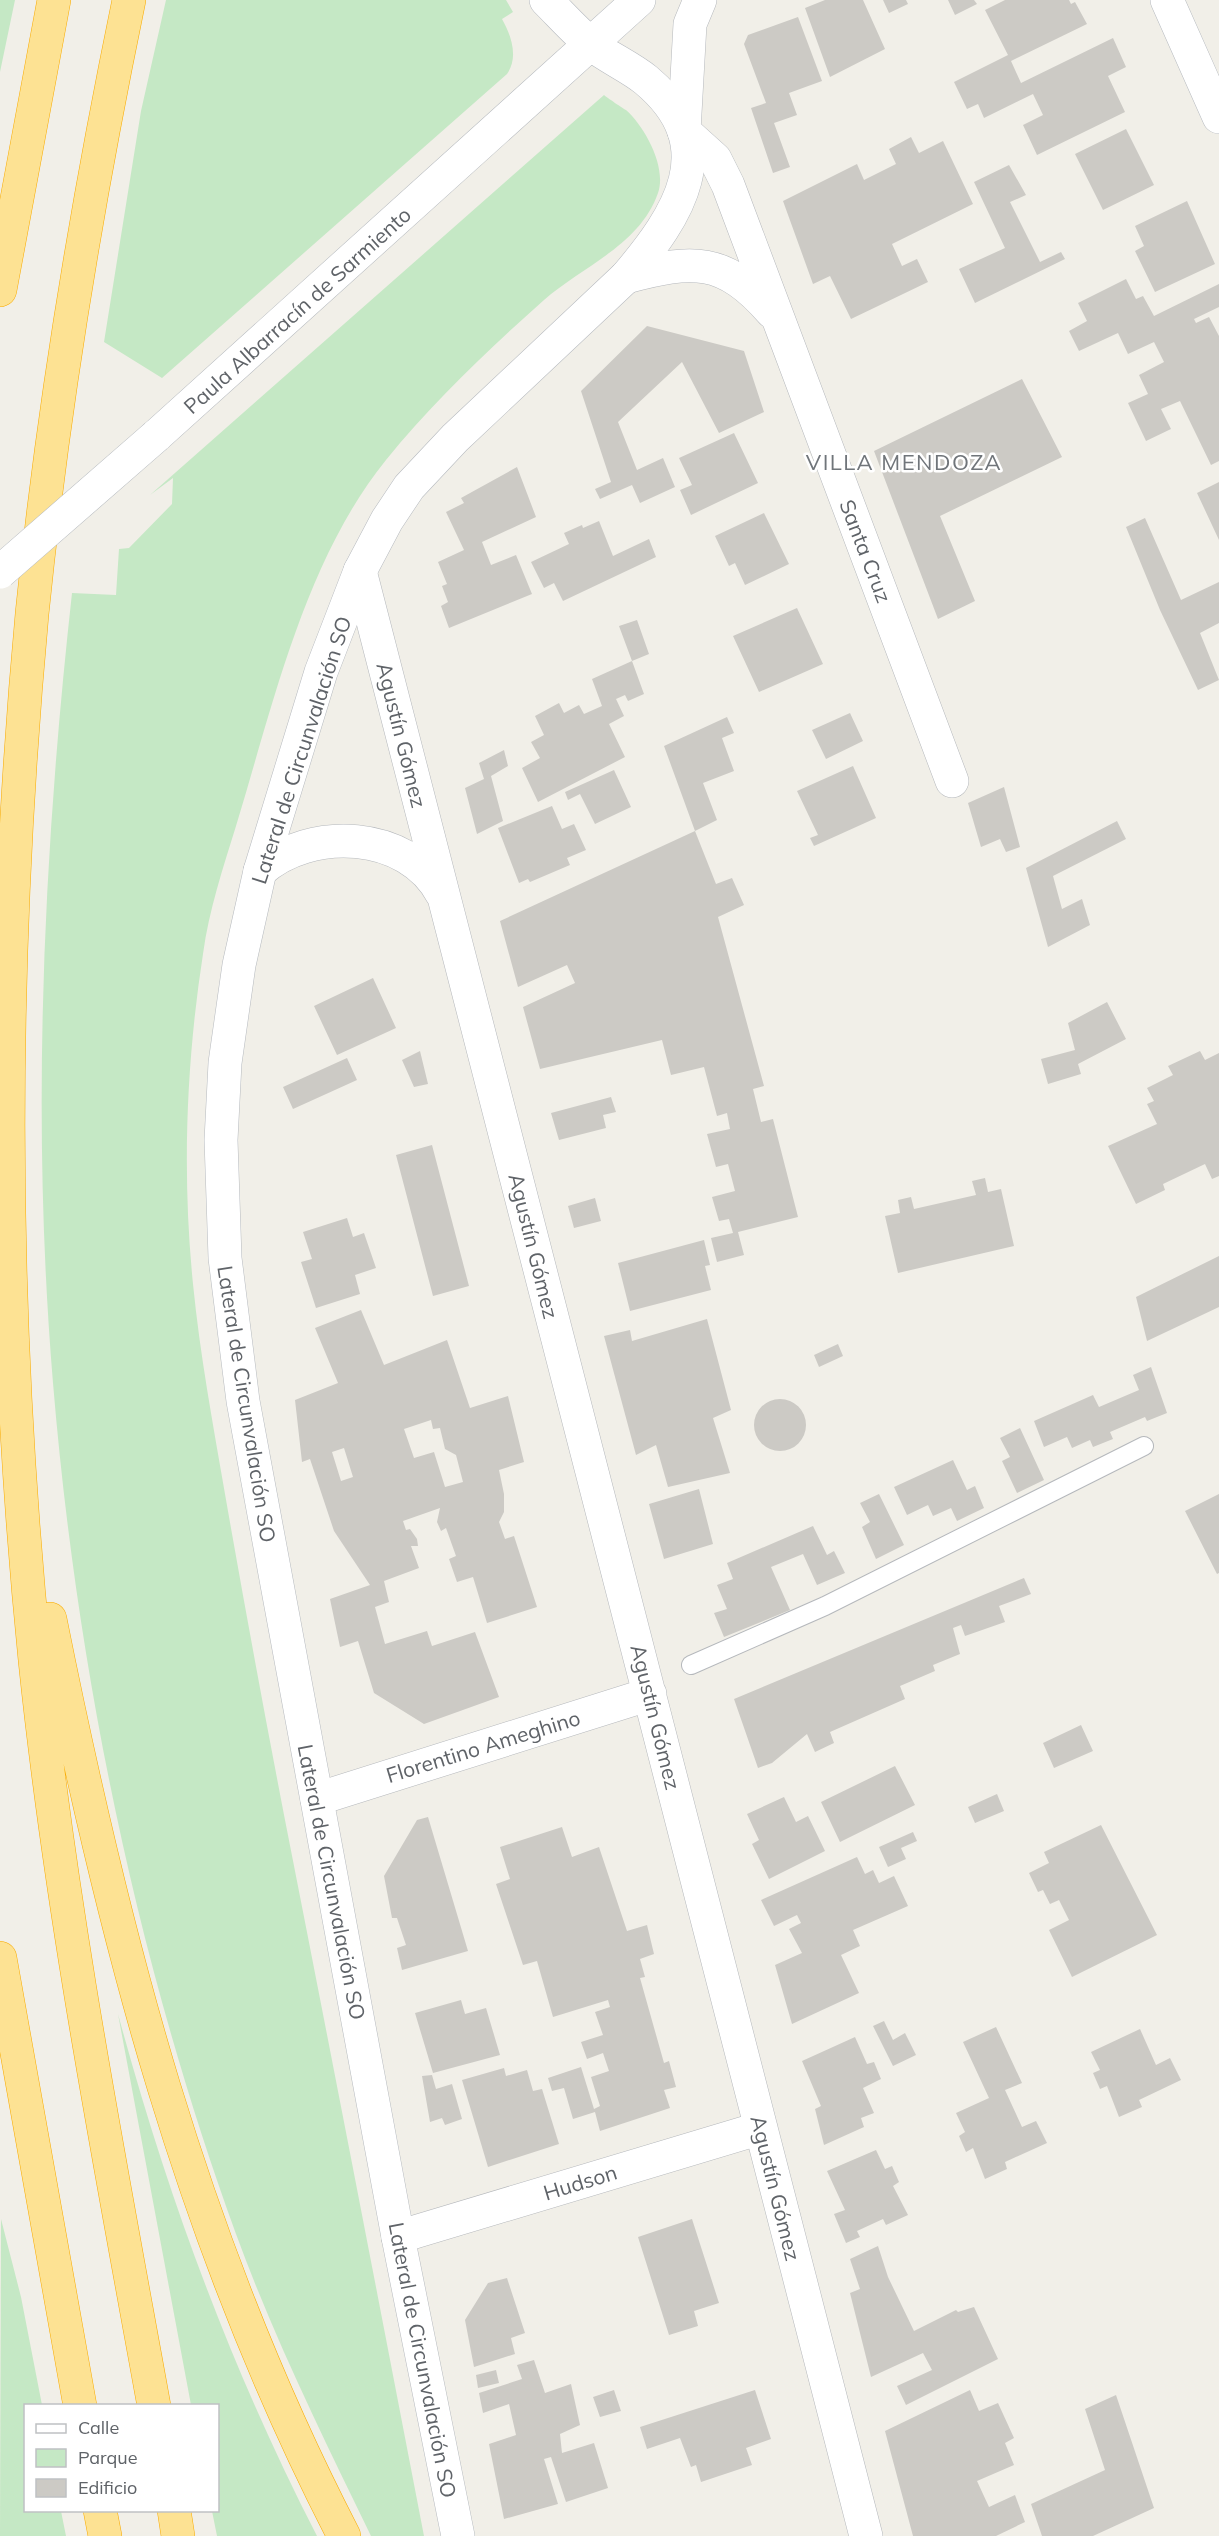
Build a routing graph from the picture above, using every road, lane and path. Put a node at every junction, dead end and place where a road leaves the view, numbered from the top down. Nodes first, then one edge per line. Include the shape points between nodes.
1 (54, 0) edge
2 (129, 0) edge
3 (546, 0) edge
4 (639, 0) edge
5 (652, 0) edge
6 (700, 0) edge
7 (1167, 0) edge
8 (592, 45) junction
9 (1219, 117) edge
10 (684, 131) junction
11 (626, 278) junction
12 (0, 291) edge
13 (779, 321) junction
14 (360, 571) junction
15 (0, 572) edge
16 (952, 781) dead end
17 (260, 871) junction
18 (444, 898) junction
19 (1144, 1446) dead end
20 (19, 1463) junction
21 (691, 1665) dead end
22 (650, 1694) junction
23 (317, 1798) junction
24 (0, 1958) edge
25 (761, 2128) junction
26 (398, 2236) junction
27 (80, 2404) edge
28 (154, 2404) edge
29 (100, 2512) edge
30 (174, 2512) edge
31 (105, 2536) edge
32 (178, 2536) edge
33 (344, 2536) edge
34 (458, 2536) edge
35 (866, 2536) edge

1 - 12 highway
2 - 20 highway via 93,179 58,399 24,708 12,908 8,1071 8,1240
3 - 8 street, Lateral de Circunvalación SO
4 - 8 street, Paula Albarracín de Sarmiento
5 - 8 street, Paula Albarracín de Sarmiento
6 - 10 street via 690,24
7 - 9 street
8 - 10 street, Lateral de Circunvalación SO via 646,80 676,112
8 - 15 street, Paula Albarracín de Sarmiento, bridge
10 - 11 street, Lateral de Circunvalación SO via 687,167 682,197 650,249
10 - 13 street, Santa Cruz via 715,159 728,185
11 - 13 street, Santa Cruz via 681,266 724,271 744,283
11 - 14 street, Lateral de Circunvalación SO via 455,438 409,487
13 - 16 street, Santa Cruz
14 - 17 street, Lateral de Circunvalación SO via 321,672
14 - 18 street, Agustín Gómez
17 - 18 street, Agustín Gómez via 292,850 345,839 398,853 421,869
17 - 23 street, Lateral de Circunvalación SO via 239,965 225,1063 221,1140 225,1258 243,1401
18 - 22 street, Agustín Gómez
19 - 21 lane via 825,1606
20 - 28 highway via 34,1653 67,1918
20 - 33 highway via 91,1817 127,1964 169,2109 240,2309
22 - 23 street, Florentino Ameghino
22 - 25 street, Agustín Gómez
23 - 26 street, Lateral de Circunvalación SO
24 - 27 highway
25 - 26 street, Hudson
25 - 35 street, Agustín Gómez
26 - 34 street, Lateral de Circunvalación SO
29 - 31 highway
30 - 32 highway

